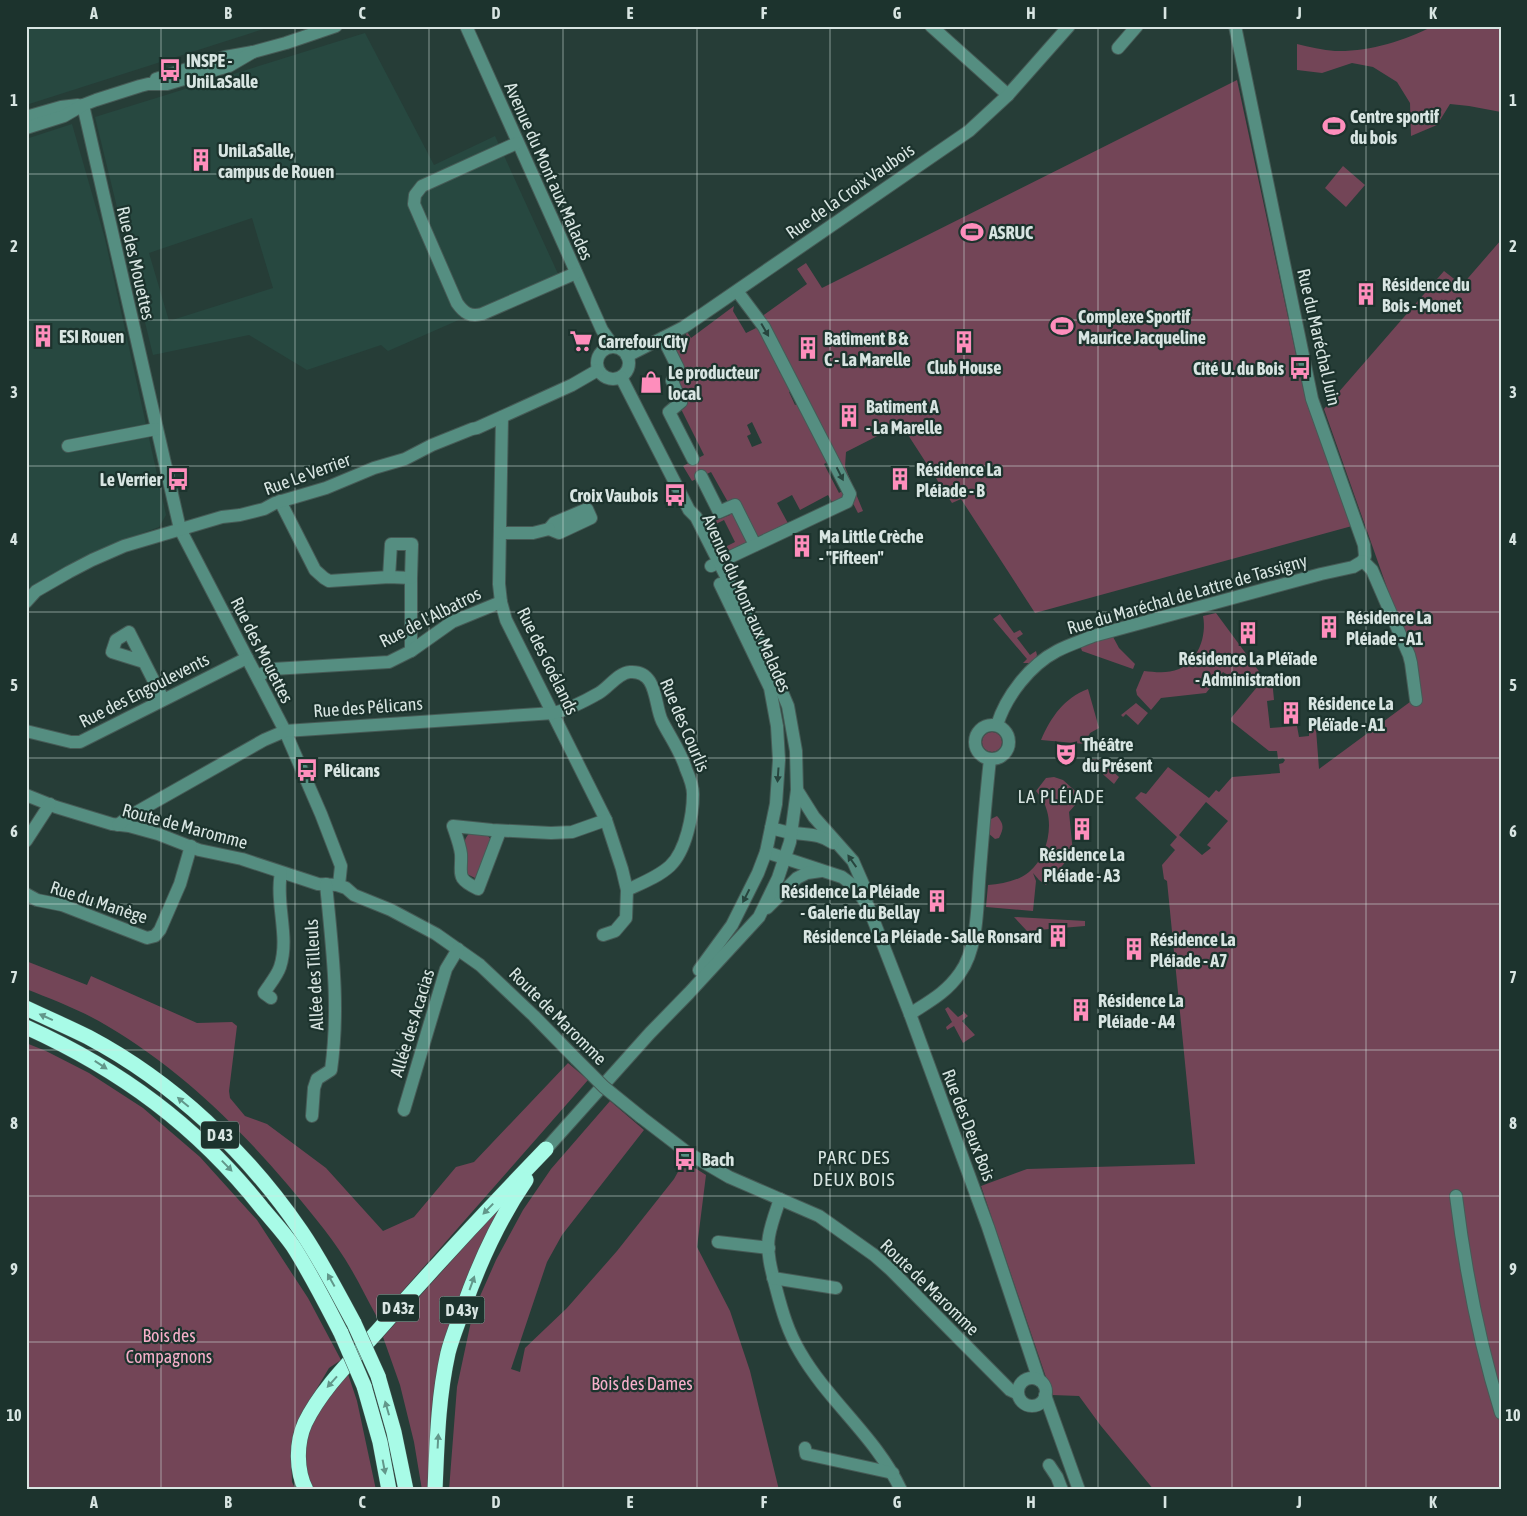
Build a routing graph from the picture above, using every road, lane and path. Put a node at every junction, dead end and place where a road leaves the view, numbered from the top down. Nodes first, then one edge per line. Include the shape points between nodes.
1 (336, 26) edge
2 (466, 26) edge
3 (931, 26) edge
4 (1069, 26) edge
5 (1137, 26) edge
6 (1235, 26) edge
7 (1118, 48) dead end
8 (1008, 95) junction
9 (82, 105) junction
10 (26, 117) edge
11 (26, 128) edge
12 (517, 143) junction
13 (576, 273) junction
14 (737, 290) junction
15 (663, 338) junction
16 (609, 349) junction
17 (627, 356) junction
18 (598, 370) junction
19 (621, 377) junction
20 (502, 417) junction
21 (156, 429) junction
22 (68, 446) dead end
23 (693, 459) dead end
24 (701, 476) dead end
25 (280, 501) junction
26 (549, 528) dead end
27 (180, 530) junction
28 (500, 533) junction
29 (755, 546) junction
30 (1364, 561) junction
31 (718, 563) junction
32 (389, 577) junction
33 (411, 578) junction
34 (26, 602) edge
35 (501, 602) junction
36 (411, 651) junction
37 (247, 658) junction
38 (144, 662) dead end
39 (257, 676) junction
40 (163, 699) junction
41 (1416, 700) dead end
42 (554, 713) junction
43 (997, 725) junction
44 (26, 731) edge
45 (285, 731) junction
46 (990, 759) junction
47 (797, 790) junction
48 (26, 795) edge
49 (50, 804) junction
50 (606, 820) junction
51 (118, 824) junction
52 (771, 828) junction
53 (500, 831) junction
54 (792, 833) junction
55 (26, 841) edge
56 (838, 845) junction
57 (191, 846) junction
58 (766, 852) junction
59 (785, 858) junction
60 (826, 870) junction
61 (281, 873) junction
62 (326, 884) junction
63 (339, 885) junction
64 (628, 890) junction
65 (26, 894) edge
66 (868, 906) junction
67 (759, 918) junction
68 (603, 936) dead end
69 (458, 949) junction
70 (271, 998) dead end
71 (26, 1008) edge
72 (910, 1014) junction
73 (26, 1026) edge
74 (650, 1033) junction
75 (404, 1110) dead end
76 (312, 1116) dead end
77 (546, 1149) junction
78 (1456, 1196) dead end
79 (780, 1199) junction
80 (718, 1242) dead end
81 (769, 1248) junction
82 (773, 1278) junction
83 (836, 1288) dead end
84 (1027, 1384) junction
85 (1045, 1395) junction
86 (1033, 1406) junction
87 (1501, 1413) edge
88 (1061, 1441) junction
89 (805, 1448) dead end
90 (1049, 1466) dead end
91 (893, 1473) junction
92 (1077, 1486) edge
93 (306, 1490) edge
94 (389, 1490) edge
95 (406, 1490) edge
96 (436, 1490) edge
97 (901, 1490) edge
98 (1062, 1490) edge
99 (1089, 1490) edge

1 - 9 street via 253,52 225,57
2 - 12 street, Avenue du Mont aux Malades
3 - 8 street
4 - 8 street, Rue de la Croix Vaubois
5 - 7 street
6 - 30 street, Rue du Maréchal Juin via 1312,399 1364,545
8 - 14 street, Rue de la Croix Vaubois via 969,131
9 - 10 street
9 - 11 street via 64,116
9 - 21 street, Rue des Mouettes
12 - 13 street, Avenue du Mont aux Malades
12 - 13 street via 422,186 415,195 414,204 457,303 468,314 482,314
13 - 16 street, Avenue du Mont aux Malades
14 - 15 street, Rue de la Croix Vaubois
14 -> 29 street via 764,327 850,494 846,502
15 - 17 street, Rue de la Croix Vaubois
15 - 23 street via 678,368 672,381 681,402 669,412
16 - 17 street via 620,349
16 - 18 street via 598,357
17 - 19 street via 629,366
18 - 19 street via 606,378
18 - 20 street, Rue Le Verrier
19 - 31 street, Avenue du Mont aux Malades via 689,510 691,528
20 - 25 street, Rue Le Verrier via 406,459
20 - 28 street, Rue des Goélands
21 - 22 street
21 - 27 street, Rue des Mouettes
24 - 29 street via 720,512 735,505
25 - 27 street, Rue Le Verrier via 264,509
25 - 32 street via 315,570 324,578
26 - 28 street via 533,534
27 - 34 street, Rue Le Verrier via 138,541 92,560 36,592
27 - 37 street, Rue des Mouettes
28 - 35 street, Rue des Goélands
29 - 31 street
30 - 41 street, Rue du Maréchal Juin via 1372,570 1412,663
30 - 43 street, Rue du Maréchal de Lattre de Tassigny via 1354,567 1093,636 1057,650 1013,691
31 - 47 street, Avenue du Mont aux Malades / D 43y via 783,692 793,730
31 -> 52 street, Avenue du Mont aux Malades via 770,688 779,760
32 - 33 street
32 - 33 street via 391,544 412,544
33 - 36 street
35 - 36 street, Rue de l'Albatros via 452,622
35 - 42 street, Rue des Goélands via 506,620
36 - 39 street, Rue de l'Albatros via 389,662 273,669
37 - 39 street, Rue des Mouettes
37 - 40 street, Rue des Engoulevents
38 - 40 street
39 - 45 street, Rue des Mouettes
40 - 44 street, Rue des Engoulevents via 80,742
42 - 45 street, Rue des Pélicans
42 - 50 street, Rue des Goélands
42 - 64 street, Rue des Courlis via 599,693 629,672 642,674 653,685 661,718 686,766 693,793 690,823 672,864 659,875
43 - 46 street via 1008,736 1009,746 1004,754
43 - 46 street via 986,726 975,738 977,749
45 - 51 street, Rue des Pélicans
45 - 63 street, Rue des Mouettes via 340,866
46 - 72 street via 969,956 945,992
47 - 54 street, Avenue du Mont aux Malades / D 43y
47 - 56 street, Rue des Deux Bois via 814,817
48 - 49 street, Route de Maromme
49 - 51 street, Route de Maromme
49 - 55 street
50 - 53 street via 572,832
50 - 64 street, Rue des Goélands
51 - 57 street, Route de Maromme
52 - 54 street, Rue des Deux Bois
52 - 58 street, Avenue du Mont aux Malades
53 - 53 street via 453,826 461,852 460,874 466,883 478,889
54 - 56 street, Rue des Deux Bois via 816,834
54 - 59 street, Avenue du Mont aux Malades / D 43y
66 -> 56 street, Rue des Deux Bois via 857,868
57 - 61 street, Route de Maromme
57 - 65 street, Rue du Manège via 180,884 155,936 147,938
58 - 59 street, Rue des Deux Bois
58 -> 74 street, Avenue du Mont aux Malades via 732,925
59 - 60 street, Rue des Deux Bois
59 - 67 street, Avenue du Mont aux Malades / D 43y
60 - 66 street, Rue des Deux Bois via 854,886
60 - 67 street via 807,872 797,878
61 - 62 street, Route de Maromme
61 - 70 street via 283,955 280,968 264,994
62 - 63 street, Route de Maromme
62 - 76 street, Allée des Tilleuls via 336,995 335,1040 331,1070 317,1079 314,1088
63 - 69 street, Route de Maromme via 429,930
64 - 68 street, Rue des Goélands via 626,918 615,931
66 - 72 street, Rue des Deux Bois
67 - 74 street, Avenue du Mont aux Malades / D 43y
69 - 75 street, Allée des Acacias via 446,969
69 - 79 street, Route de Maromme, bridge via 496,979 604,1087 672,1142 729,1177
95 -> 71 highway, D 43, bridge via 378,1376 329,1276 284,1207 253,1170 178,1098 119,1055
72 - 84 street, Rue des Deux Bois via 988,1227 1032,1359
73 -> 94 highway, D 43, bridge via 92,1060 171,1114 239,1179 292,1245 341,1333 364,1386
74 - 77 street, Avenue du Mont aux Malades / D 43y
77 -> 93 highway, D 43z via 465,1233 326,1390 304,1424 298,1453
96 -> 77 highway, D 43y via 438,1429 449,1352 475,1276 498,1226
78 - 87 street via 1463,1250 1486,1365
79 - 81 street
79 - 84 street, Route de Maromme via 820,1216 874,1255 1001,1381
80 - 81 street
81 - 82 street
82 - 83 street
82 - 91 street via 785,1322 800,1353 866,1434
84 - 85 street via 1044,1386
84 - 86 street via 1024,1403
85 - 86 street via 1040,1403
85 - 88 street
86 - 88 street via 1042,1413
88 - 92 street
89 - 91 street via 806,1454
90 - 98 street
91 - 97 street
92 - 99 street

